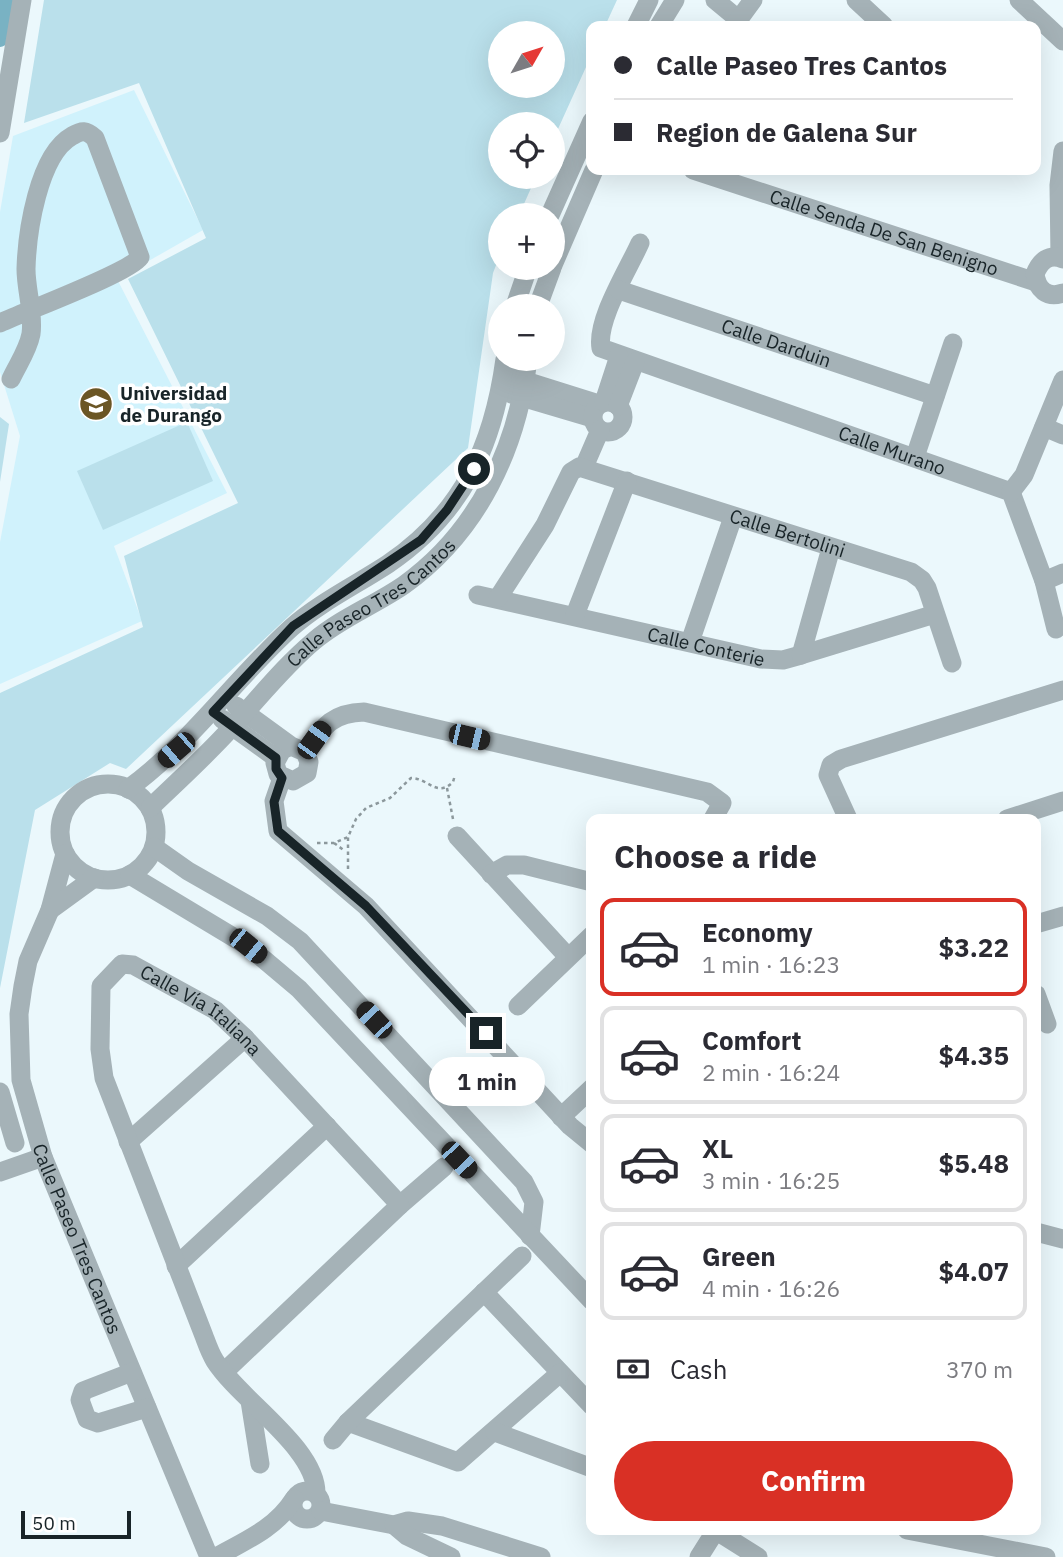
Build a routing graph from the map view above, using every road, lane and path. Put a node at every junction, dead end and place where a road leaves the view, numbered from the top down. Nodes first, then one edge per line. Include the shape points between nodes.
1 (22, 0) edge
2 (649, 0) edge
3 (674, 0) edge
4 (715, 0) edge
5 (753, 0) edge
6 (856, 0) edge
7 (1019, 0) edge
8 (638, 21) edge
9 (662, 21) edge
10 (734, 21) edge
11 (737, 21) edge
12 (879, 21) edge
13 (1063, 41) edge
14 (0, 133) edge
15 (586, 134) edge
16 (1063, 151) edge
17 (592, 175) edge
18 (708, 175) edge
19 (555, 203) edge
20 (565, 236) edge
21 (640, 243) dead end
22 (1061, 258) edge
23 (1036, 282) junction
24 (619, 290) junction
25 (1063, 293) edge
26 (29, 309) junction
27 (0, 323) edge
28 (953, 343) dead end
29 (618, 356) junction
30 (526, 371) edge
31 (503, 374) edge
32 (5, 376) edge
33 (1063, 380) edge
34 (524, 389) junction
35 (935, 396) junction
36 (604, 415) junction
37 (1044, 427) junction
38 (1063, 435) edge
39 (915, 457) junction
40 (585, 470) junction
41 (627, 481) junction
42 (1011, 492) junction
43 (733, 517) junction
44 (831, 548) junction
45 (1063, 573) edge
46 (1044, 581) junction
47 (478, 595) dead end
48 (498, 597) junction
49 (935, 614) junction
50 (575, 615) junction
51 (1056, 629) dead end
52 (690, 642) junction
53 (801, 655) junction
54 (952, 663) dead end
55 (1063, 690) edge
56 (220, 705) junction
57 (239, 720) junction
58 (291, 752) junction
59 (454, 775) dead end
60 (282, 778) junction
61 (447, 788) junction
62 (128, 789) junction
63 (1063, 801) edge
64 (150, 808) junction
65 (718, 811) edge
66 (846, 814) edge
67 (1023, 814) edge
68 (457, 836) joint
69 (348, 837) junction
70 (307, 840) dead end
71 (334, 843) junction
72 (155, 847) junction
73 (345, 851) junction
74 (65, 854) junction
75 (491, 874) junction
76 (130, 875) junction
77 (94, 878) junction
78 (586, 880) edge
79 (343, 885) junction
80 (50, 910) junction
81 (1063, 916) edge
82 (1041, 923) edge
83 (586, 940) edge
84 (568, 957) junction
85 (518, 1006) dead end
86 (1041, 1006) edge
87 (1049, 1024) edge
88 (245, 1038) junction
89 (21, 1080) junction
90 (0, 1090) edge
91 (586, 1093) edge
92 (561, 1116) junction
93 (327, 1126) junction
94 (37, 1137) junction
95 (586, 1139) edge
96 (128, 1142) junction
97 (7, 1146) edge
98 (43, 1157) junction
99 (444, 1167) dead end
100 (0, 1172) edge
101 (400, 1205) junction
102 (1041, 1233) edge
103 (530, 1236) junction
104 (1063, 1239) edge
105 (522, 1256) dead end
106 (176, 1266) junction
107 (586, 1290) edge
108 (484, 1292) junction
109 (132, 1372) junction
110 (224, 1372) junction
111 (560, 1373) junction
112 (586, 1400) edge
113 (250, 1401) junction
114 (147, 1408) junction
115 (348, 1422) junction
116 (495, 1432) junction
117 (334, 1440) dead end
118 (260, 1464) dead end
119 (586, 1466) edge
120 (308, 1503) junction
121 (394, 1525) junction
122 (713, 1535) edge
123 (724, 1535) edge
124 (928, 1535) edge
125 (1008, 1553) edge
126 (209, 1557) edge
127 (216, 1557) edge
128 (451, 1557) edge
129 (541, 1557) edge
130 (699, 1557) edge
131 (758, 1557) edge
132 (1046, 1557) edge

1 - 14 street
2 - 8 street
3 - 9 street
4 - 10 street
5 - 11 street
6 - 12 street
7 - 13 street
15 - 19 street
16 - 22 street
17 - 20 street
18 - 23 street, Calle Senda De San Benigno
21 - 24 street
22 - 23 street via 1043,260
23 - 25 street, Calle Senda De San Benigno via 1048,294
24 - 29 street via 599,339
24 - 35 street, Calle Darduin
26 - 26 street via 26,269 46,165 61,142 88,131 95,138 140,257 105,279
26 - 27 street
26 - 32 street via 30,337
28 - 35 street
29 - 36 street
29 - 39 street, Calle Murano
30 - 34 street, Calle Paseo Tres Cantos
31 - 34 street
31 - 56 street, Calle Paseo Tres Cantos via 483,454 447,510 421,540 293,626
33 - 37 street
34 - 36 street
34 - 57 street, Calle Paseo Tres Cantos via 498,473 460,533 404,584 313,641
35 - 39 street
36 - 40 street
37 - 38 street
37 - 42 street via 1024,475
39 - 42 street, Calle Murano
40 - 41 street, Calle Bertolini
40 - 48 street
41 - 43 street, Calle Bertolini
41 - 50 street
42 - 46 street
43 - 44 street, Calle Bertolini
43 - 52 street
44 - 49 street, Calle Bertolini via 911,572 922,580
44 - 53 street
45 - 46 street
46 - 51 street
47 - 48 street, Calle Conterie
48 - 50 street, Calle Conterie
49 - 53 street, Calle Conterie
49 - 54 street, Calle Bertolini
50 - 52 street, Calle Conterie
52 - 53 street, Calle Conterie via 761,659
55 - 66 street via 841,759 831,765 828,775
56 - 57 street
56 - 62 street, Calle Paseo Tres Cantos via 176,750
57 - 58 street
57 - 64 street, Calle Paseo Tres Cantos
58 - 60 street via 276,769
58 - 60 street via 310,762 307,773 298,780
58 - 65 street via 342,713 364,712 707,792
59 - 61 path
60 - 79 street via 274,802 278,831
61 - 68 path
61 - 69 path via 435,789 411,778 390,798 366,808
62 - 64 street
62 - 74 street via 102,784 72,800 60,832
63 - 67 street
64 - 72 street via 156,824
68 - 75 street
69 - 71 path
69 - 73 path
70 - 71 path
71 - 73 path
72 - 76 street
72 - 103 street via 267,916 317,959 524,1182 534,1202
73 - 79 path via 348,869
74 - 77 street
74 - 80 street, Calle Paseo Tres Cantos
75 - 78 street via 507,864 524,865
75 - 84 street
76 - 77 street
76 - 103 street via 248,946 299,989
77 - 80 street
79 - 92 street
80 - 89 street, Calle Paseo Tres Cantos via 28,961 23,986
81 - 82 street
83 - 84 street
84 - 85 street
86 - 87 street
88 - 93 street, Calle Vía Italiana
88 - 96 street
88 - 96 street, Calle Vía Italiana via 215,1010 133,965 122,964 101,986 100,1049 104,1078
89 - 90 street
89 - 94 street, Calle Paseo Tres Cantos
90 - 97 street
91 - 92 street
92 - 95 street
93 - 101 street, Calle Vía Italiana
93 - 106 street
94 - 97 street
94 - 98 street, Calle Paseo Tres Cantos
96 - 106 street, Calle Vía Italiana
98 - 100 street
98 - 109 street, Calle Paseo Tres Cantos
99 - 101 street
101 - 110 street
102 - 104 street
103 - 107 street
105 - 108 street
106 - 110 street, Calle Vía Italiana via 214,1360
108 - 111 street
108 - 115 street
109 - 114 street, Calle Paseo Tres Cantos
109 - 114 street via 83,1391 80,1400 87,1419 98,1423
110 - 113 street, Calle Vía Italiana
111 - 112 street
111 - 116 street
113 - 118 street
113 - 120 street, Calle Vía Italiana via 304,1455 316,1482
114 - 126 street, Calle Paseo Tres Cantos
115 - 116 street via 458,1462
115 - 117 street
116 - 119 street
120 - 121 street
120 - 127 street
121 - 128 street
121 - 129 street via 408,1521 442,1526
122 - 130 street
123 - 131 street
124 - 125 street
125 - 132 street

